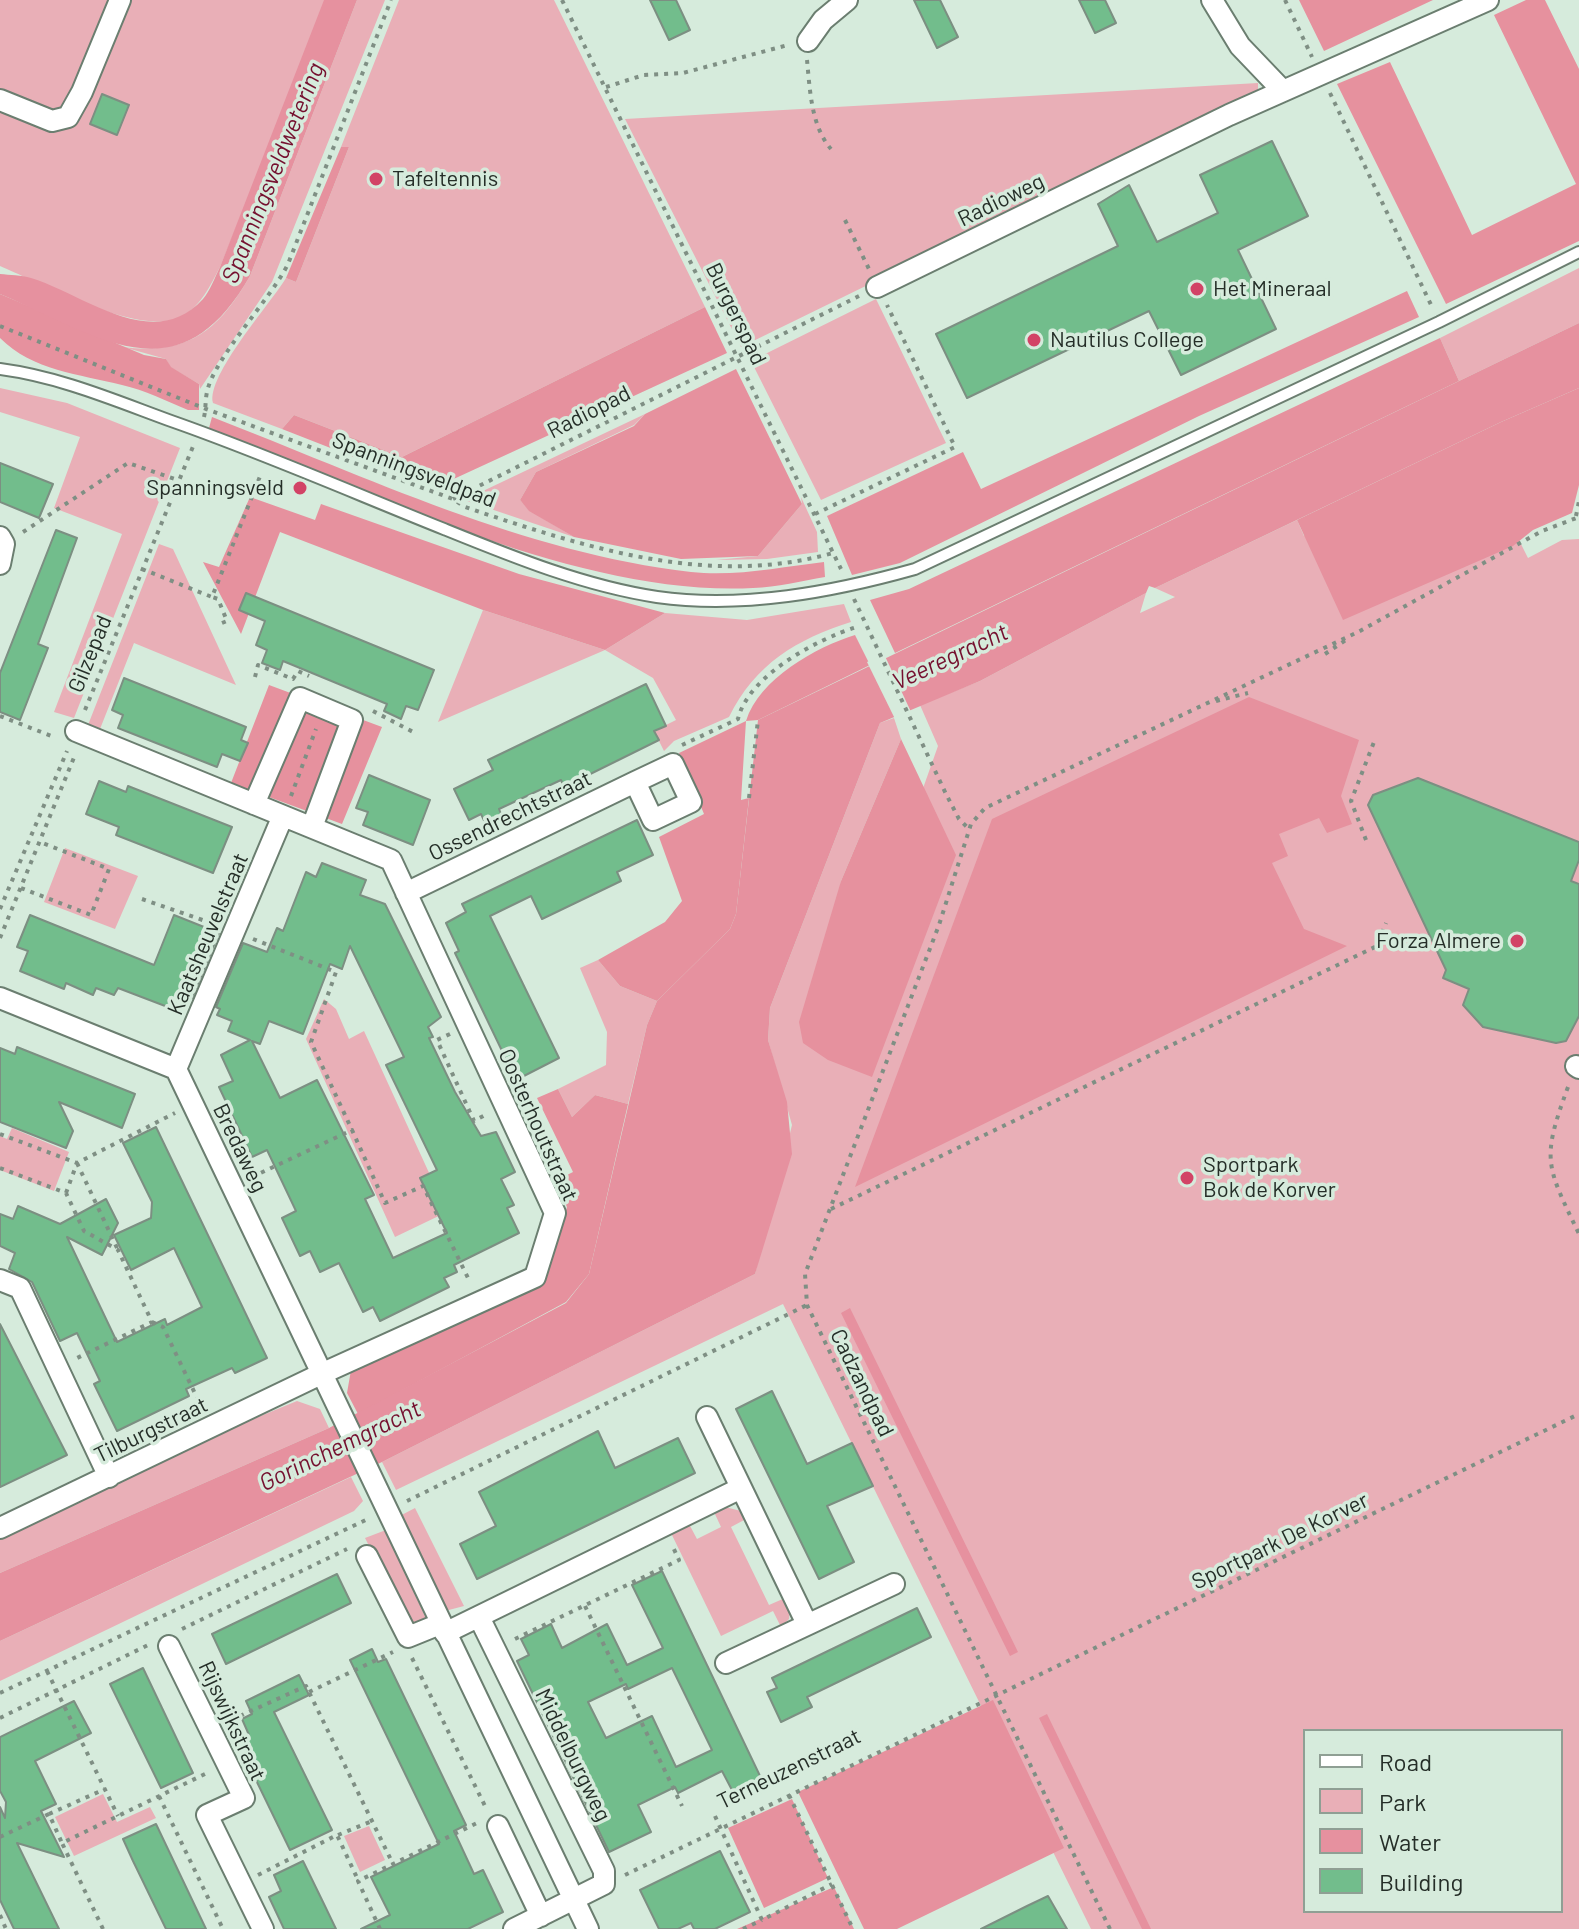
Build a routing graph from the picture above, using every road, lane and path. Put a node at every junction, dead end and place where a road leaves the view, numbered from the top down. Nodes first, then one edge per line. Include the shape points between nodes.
1 (120, 0) edge
2 (391, 0) edge
3 (562, 0) edge
4 (847, 0) edge
5 (1212, 0) edge
6 (1285, 0) edge
7 (1488, 0) edge
8 (808, 41) junction
9 (1321, 74) junction
10 (606, 87) junction
11 (1283, 91) junction
12 (0, 100) edge
13 (831, 149) dead end
14 (845, 220) dead end
15 (1579, 252) edge
16 (877, 287) junction
17 (1439, 322) junction
18 (0, 326) edge
19 (63, 351) junction
20 (739, 354) junction
21 (58, 359) dead end
22 (0, 369) edge
23 (206, 409) junction
24 (200, 431) junction
25 (261, 474) dead end
26 (178, 480) junction
27 (453, 499) junction
28 (1579, 501) edge
29 (815, 514) junction
30 (1577, 516) edge
31 (1, 548) edge
32 (833, 553) junction
33 (142, 569) junction
34 (849, 587) junction
35 (212, 597) junction
36 (222, 623) dead end
37 (857, 627) dead end
38 (1358, 632) junction
39 (1325, 654) dead end
40 (1248, 693) dead end
41 (1213, 701) junction
42 (0, 716) edge
43 (758, 720) dead end
44 (77, 737) junction
45 (1374, 742) dead end
46 (673, 764) junction
47 (635, 782) junction
48 (749, 798) dead end
49 (254, 804) junction
50 (282, 818) junction
51 (312, 827) junction
52 (970, 827) junction
53 (1366, 840) dead end
54 (40, 842) junction
55 (21, 888) junction
56 (406, 893) junction
57 (142, 899) dead end
58 (0, 909) edge
59 (1386, 923) dead end
60 (236, 932) junction
61 (0, 938) edge
62 (0, 998) edge
63 (467, 1026) junction
64 (1577, 1067) edge
65 (176, 1069) junction
66 (192, 1105) junction
67 (505, 1106) junction
68 (352, 1130) junction
69 (0, 1134) edge
70 (77, 1163) junction
71 (0, 1168) edge
72 (231, 1186) junction
73 (66, 1193) junction
74 (829, 1210) junction
75 (1579, 1234) edge
76 (118, 1250) junction
77 (0, 1280) edge
78 (480, 1302) junction
79 (152, 1322) junction
80 (58, 1368) junction
81 (321, 1374) junction
82 (1579, 1414) edge
83 (707, 1417) dead end
84 (211, 1428) junction
85 (109, 1477) junction
86 (741, 1488) junction
87 (0, 1528) edge
88 (367, 1556) joint
89 (679, 1560) dead end
90 (894, 1584) dead end
91 (585, 1605) junction
92 (479, 1617) junction
93 (807, 1624) junction
94 (443, 1629) junction
95 (166, 1640) junction
96 (495, 1649) junction
97 (726, 1663) dead end
98 (47, 1671) dead end
99 (56, 1691) junction
100 (309, 1692) junction
101 (995, 1695) junction
102 (0, 1718) edge
103 (212, 1729) junction
104 (227, 1763) junction
105 (105, 1789) junction
106 (789, 1795) junction
107 (159, 1796) junction
108 (682, 1806) dead end
109 (49, 1814) junction
110 (118, 1816) junction
111 (715, 1816) dead end
112 (372, 1821) junction
113 (494, 1821) junction
114 (720, 1830) junction
115 (337, 1835) junction
116 (0, 1837) edge
117 (62, 1843) junction
118 (393, 1864) junction
119 (241, 1884) junction
120 (360, 1884) junction
121 (604, 1884) junction
122 (832, 1884) junction
123 (574, 1900) junction
124 (0, 1915) edge
125 (541, 1916) junction
126 (762, 1920) junction
127 (6, 1929) edge
128 (103, 1929) edge
129 (223, 1929) edge
130 (263, 1929) edge
131 (380, 1929) edge
132 (514, 1929) edge
133 (588, 1929) edge
134 (743, 1929) edge
135 (853, 1929) edge
136 (1110, 1929) edge

1 - 12 street via 68,117 52,121
2 - 23 path via 288,264 219,369 207,391
3 - 10 path, Burgerspad
4 - 8 street
5 - 11 street via 1240,46
6 - 9 path
7 - 9 street, Radioweg
8 - 10 path
8 - 13 path via 811,101
9 - 11 street, Radioweg
9 - 17 path
10 - 20 path, Burgerspad
11 - 16 street, Radioweg
14 - 16 path
15 - 17 lane
16 - 20 path
16 - 29 path via 955,447
17 - 34 lane via 978,541 915,569
18 - 19 path, Spanningsveldpad
19 - 21 path
19 - 23 path, Spanningsveldpad
20 - 27 path, Radiopad
20 - 29 path, Burgerspad
22 - 24 lane via 45,375
23 - 24 path, Gilzepad
23 - 27 path, Spanningsveldpad
24 - 26 path, Gilzepad
24 - 34 lane via 522,561 623,591 735,601
25 - 35 path
26 - 31 path via 128,463
26 - 33 path, Gilzepad
27 - 32 path, Spanningsveldpad via 561,539 685,566 763,564
28 - 30 path
29 - 32 path, Burgerspad
30 - 38 path
32 - 34 path, Burgerspad
33 - 35 path
33 - 44 path, Gilzepad
34 - 52 path, Burgerspad via 959,819
35 - 36 path via 218,599 227,621
37 - 46 path via 783,663 763,679 740,708 738,719 675,749
38 - 39 path
38 - 41 path
40 - 41 path
41 - 52 path via 985,808
42 - 44 path
43 - 48 path
44 - 49 street, Oosterhoutstraat
44 - 54 path
44 - 58 path, Gilzepad
45 - 53 path via 1351,801
46 - 47 street, Ossendrechtstraat
46 - 47 street via 691,802 653,820
47 - 56 street, Ossendrechtstraat
49 - 50 street, Oosterhoutstraat
49 - 51 street via 300,698 352,720
50 - 51 street, Oosterhoutstraat
50 - 60 street, Kaatsheuvelstraat
51 - 56 street, Oosterhoutstraat via 391,860
52 - 74 path, Cadzandpad via 939,925
54 - 55 path
54 - 55 path via 109,869 91,915
55 - 61 path
56 - 63 street, Oosterhoutstraat
57 - 60 path
59 - 74 path via 1377,946
60 - 65 street, Kaatsheuvelstraat
60 - 68 path via 336,972 311,1042
62 - 65 street
63 - 67 street, Oosterhoutstraat
63 - 67 path via 437,1040 474,1121
64 - 75 path via 1550,1135 1548,1162
65 - 66 street, Bredaweg
66 - 70 path
66 - 72 street, Bredaweg
67 - 78 street, Oosterhoutstraat via 555,1213 535,1277
68 - 72 path
68 - 78 path via 385,1203 423,1186
69 - 70 path
70 - 73 path
70 - 76 path
71 - 73 path
72 - 81 street, Bredaweg
73 - 76 path via 84,1231
74 - 101 path, Cadzandpad via 805,1274 807,1305
76 - 79 path
77 - 80 street via 20,1288
78 - 81 street, Oosterhoutstraat
79 - 80 path
79 - 84 path via 163,1327
80 - 85 street
81 - 84 street, Tilburgstraat
81 - 94 street, Bredaweg
82 - 101 path, Sportpark De Korver
83 - 86 street
84 - 85 street, Tilburgstraat
85 - 87 street, Tilburgstraat
86 - 92 street
86 - 93 street
88 - 94 street via 408,1637
88 - 95 path via 361,1543
89 - 91 path
90 - 93 street
91 - 96 path
91 - 108 path
92 - 94 street
92 - 96 street, Middelburgweg
93 - 97 street
94 - 123 street
95 - 99 path
95 - 103 street, Rijswijkstraat
96 - 121 street, Middelburgweg via 604,1871
98 - 99 path
99 - 102 path
99 - 105 path
100 - 103 path via 306,1686
100 - 112 path
100 - 113 path via 406,1646
101 - 106 path, Terneuzenstraat
101 - 136 path, Cadzandpad
103 - 104 street, Rijswijkstraat
104 - 107 path
104 - 119 street, Rijswijkstraat via 244,1798 207,1815
105 - 109 path
105 - 110 path
106 - 114 path, Terneuzenstraat
106 - 122 path
107 - 110 path
107 - 129 path
109 - 116 path
109 - 117 path
110 - 117 path
111 - 114 path
112 - 115 path
112 - 118 path
113 - 118 path
113 - 125 street
114 - 121 path, Terneuzenstraat
114 - 126 path
115 - 119 path
115 - 120 path
117 - 128 path
118 - 120 path
119 - 130 street, Rijswijkstraat
120 - 131 path
121 - 123 street
122 - 126 path
122 - 135 path
123 - 125 street
123 - 133 street
124 - 127 path
125 - 132 street
126 - 134 path

